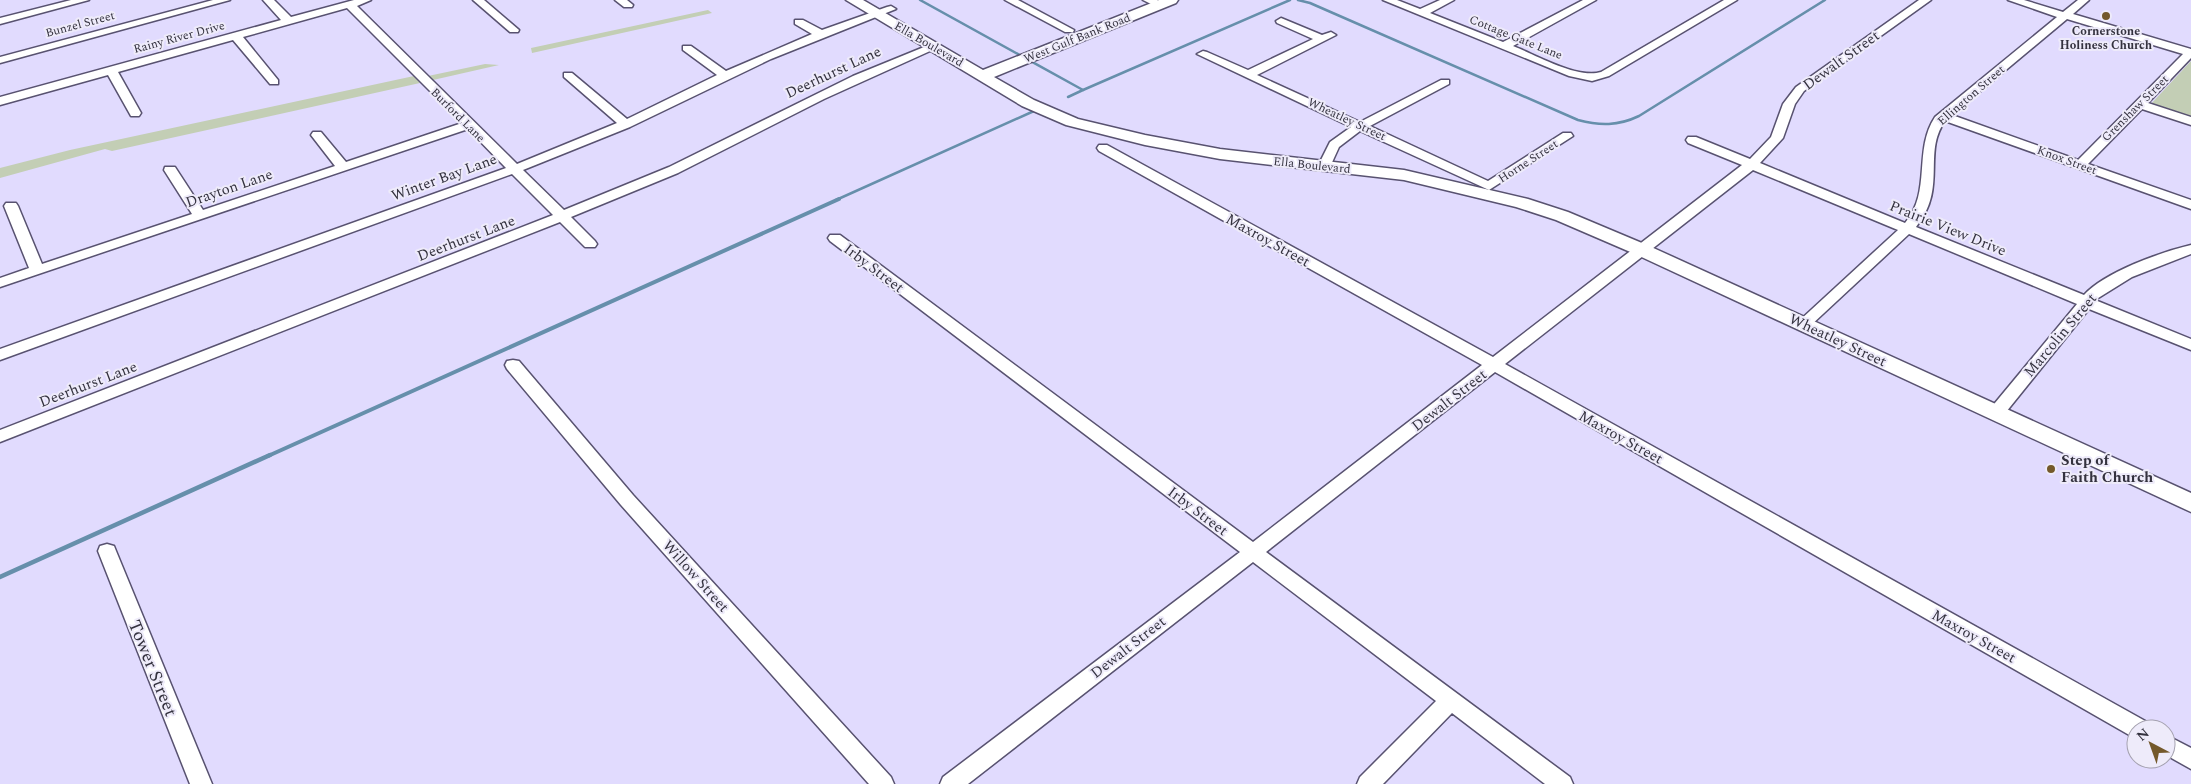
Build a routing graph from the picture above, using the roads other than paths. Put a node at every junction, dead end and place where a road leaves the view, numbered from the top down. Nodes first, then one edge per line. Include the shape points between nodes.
1 (84, 0) edge
2 (225, 0) edge
3 (268, 0) edge
4 (366, 0) edge
5 (478, 0) edge
6 (853, 0) edge
7 (1010, 0) edge
8 (1144, 0) edge
9 (1388, 0) edge
10 (1449, 0) edge
11 (1591, 0) edge
12 (1732, 0) edge
13 (1926, 0) edge
14 (2013, 0) edge
15 (2084, 0) edge
16 (1159, 2) edge
17 (350, 5) junction
18 (876, 7) edge
19 (1421, 13) junction
20 (2065, 16) junction
21 (0, 21) edge
22 (1281, 21) dead end
23 (288, 22) junction
24 (800, 22) dead end
25 (514, 30) dead end
26 (1069, 30) junction
27 (821, 34) junction
28 (236, 36) junction
29 (1504, 46) junction
30 (933, 47) junction
31 (687, 48) dead end
32 (2191, 53) edge
33 (1203, 54) dead end
34 (0, 60) edge
35 (994, 66) junction
36 (111, 70) junction
37 (1249, 74) junction
38 (568, 75) dead end
39 (726, 76) junction
40 (274, 82) dead end
41 (1445, 82) dead end
42 (0, 101) edge
43 (2139, 104) junction
44 (135, 113) dead end
45 (1943, 116) junction
46 (2191, 121) edge
47 (626, 124) junction
48 (468, 125) junction
49 (1361, 126) junction
50 (317, 135) dead end
51 (1567, 136) dead end
52 (1692, 140) dead end
53 (1103, 148) dead end
54 (1752, 164) junction
55 (2080, 165) junction
56 (1324, 166) junction
57 (344, 167) junction
58 (514, 169) junction
59 (170, 170) dead end
60 (1484, 189) junction
61 (2191, 205) edge
62 (11, 206) dead end
63 (200, 215) junction
64 (562, 218) junction
65 (1907, 228) junction
66 (835, 238) dead end
67 (590, 244) dead end
68 (2191, 249) edge
69 (1642, 250) junction
70 (37, 270) junction
71 (0, 283) edge
72 (2086, 302) junction
73 (1804, 324) junction
74 (2191, 345) edge
75 (0, 354) edge
76 (513, 365) dead end
77 (1494, 365) junction
78 (1996, 413) junction
79 (0, 436) edge
80 (2191, 503) edge
81 (107, 551) dead end
82 (1253, 552) junction
83 (1451, 700) junction
84 (2126, 722) edge
85 (2176, 750) edge
86 (2191, 759) edge
87 (201, 784) edge
88 (883, 784) edge
89 (951, 784) edge
90 (1368, 784) edge
91 (1562, 784) edge

1 - 21 street
2 - 34 street, Bunzel Street
3 - 23 street
4 - 17 street, Rainy River Drive
5 - 25 street
6 - 18 main road, Ella Boulevard
7 - 26 street
8 - 26 main road, West Gulf Bank Road
9 - 19 street, Cottage Gate Lane
10 - 19 street
11 - 29 street
12 - 29 street, Cottage Gate Lane via 1600,77 1582,77
13 - 54 street, Dewalt Street via 1800,90 1789,104 1777,138
14 - 20 street
15 - 20 street, Ellington Street
16 - 35 main road, West Gulf Bank Road via 1040,54
17 - 23 street, Rainy River Drive
17 - 48 street, Burford Lane
18 - 27 street, Winter Bay Lane
18 - 30 main road, Ella Boulevard
18 - 35 main road, Ella Boulevard via 891,9
19 - 29 street, Cottage Gate Lane
20 - 32 street
20 - 45 street, Ellington Street
22 - 37 street via 1327,37
23 - 28 street, Rainy River Drive
24 - 27 street
26 - 35 main road, West Gulf Bank Road via 1026,47
27 - 39 street, Winter Bay Lane
28 - 36 street, Rainy River Drive
28 - 40 street
30 - 35 main road, Ella Boulevard
30 - 64 street, Deerhurst Lane via 847,82 683,166
31 - 39 street
32 - 43 street, Grenshaw Street
33 - 37 street, Wheatley Street
35 - 56 main road, Ella Boulevard via 1028,103 1072,122 1220,154
36 - 42 street, Rainy River Drive
36 - 44 street
37 - 49 street, Wheatley Street
38 - 47 street
39 - 47 street, Winter Bay Lane
41 - 49 street
43 - 46 street
43 - 55 street, Grenshaw Street
45 - 55 street, Knox Street
45 - 65 street, Ellington Street via 1934,128 1928,148 1929,193 1923,208
47 - 58 street, Winter Bay Lane
48 - 57 street, Drayton Lane
48 - 58 street, Burford Lane
49 - 56 street via 1334,145
49 - 60 street, Wheatley Street
50 - 57 street
51 - 60 street, Horne Street
52 - 54 street, Prairie View Drive
53 - 77 street, Maxroy Street
54 - 65 street, Prairie View Drive
54 - 69 street, Dewalt Street
55 - 61 street, Knox Street
56 - 60 main road, Ella Boulevard
57 - 63 street, Drayton Lane
58 - 64 street, Burford Lane
58 - 75 street, Winter Bay Lane
59 - 63 street
60 - 69 main road, Wheatley Street via 1562,216
62 - 70 street
63 - 70 street, Drayton Lane
64 - 67 street, Burford Lane
64 - 79 street, Deerhurst Lane
65 - 72 street, Prairie View Drive
65 - 73 street, Ellington Street
66 - 82 street, Irby Street
68 - 72 street, Marcolin Street via 2130,271 2106,284
69 - 73 main road, Wheatley Street
69 - 77 street, Dewalt Street
70 - 71 street, Drayton Lane
72 - 74 street, Prairie View Drive
72 - 78 street, Marcolin Street
73 - 78 main road, Wheatley Street
76 - 88 street, Willow Street via 627,500
77 - 82 street, Dewalt Street
77 - 84 street, Maxroy Street
78 - 80 main road, Wheatley Street
81 - 87 street, Tower Street
82 - 83 street, Irby Street
82 - 89 street, Dewalt Street
83 - 90 street
83 - 91 street, Irby Street
85 - 86 street

